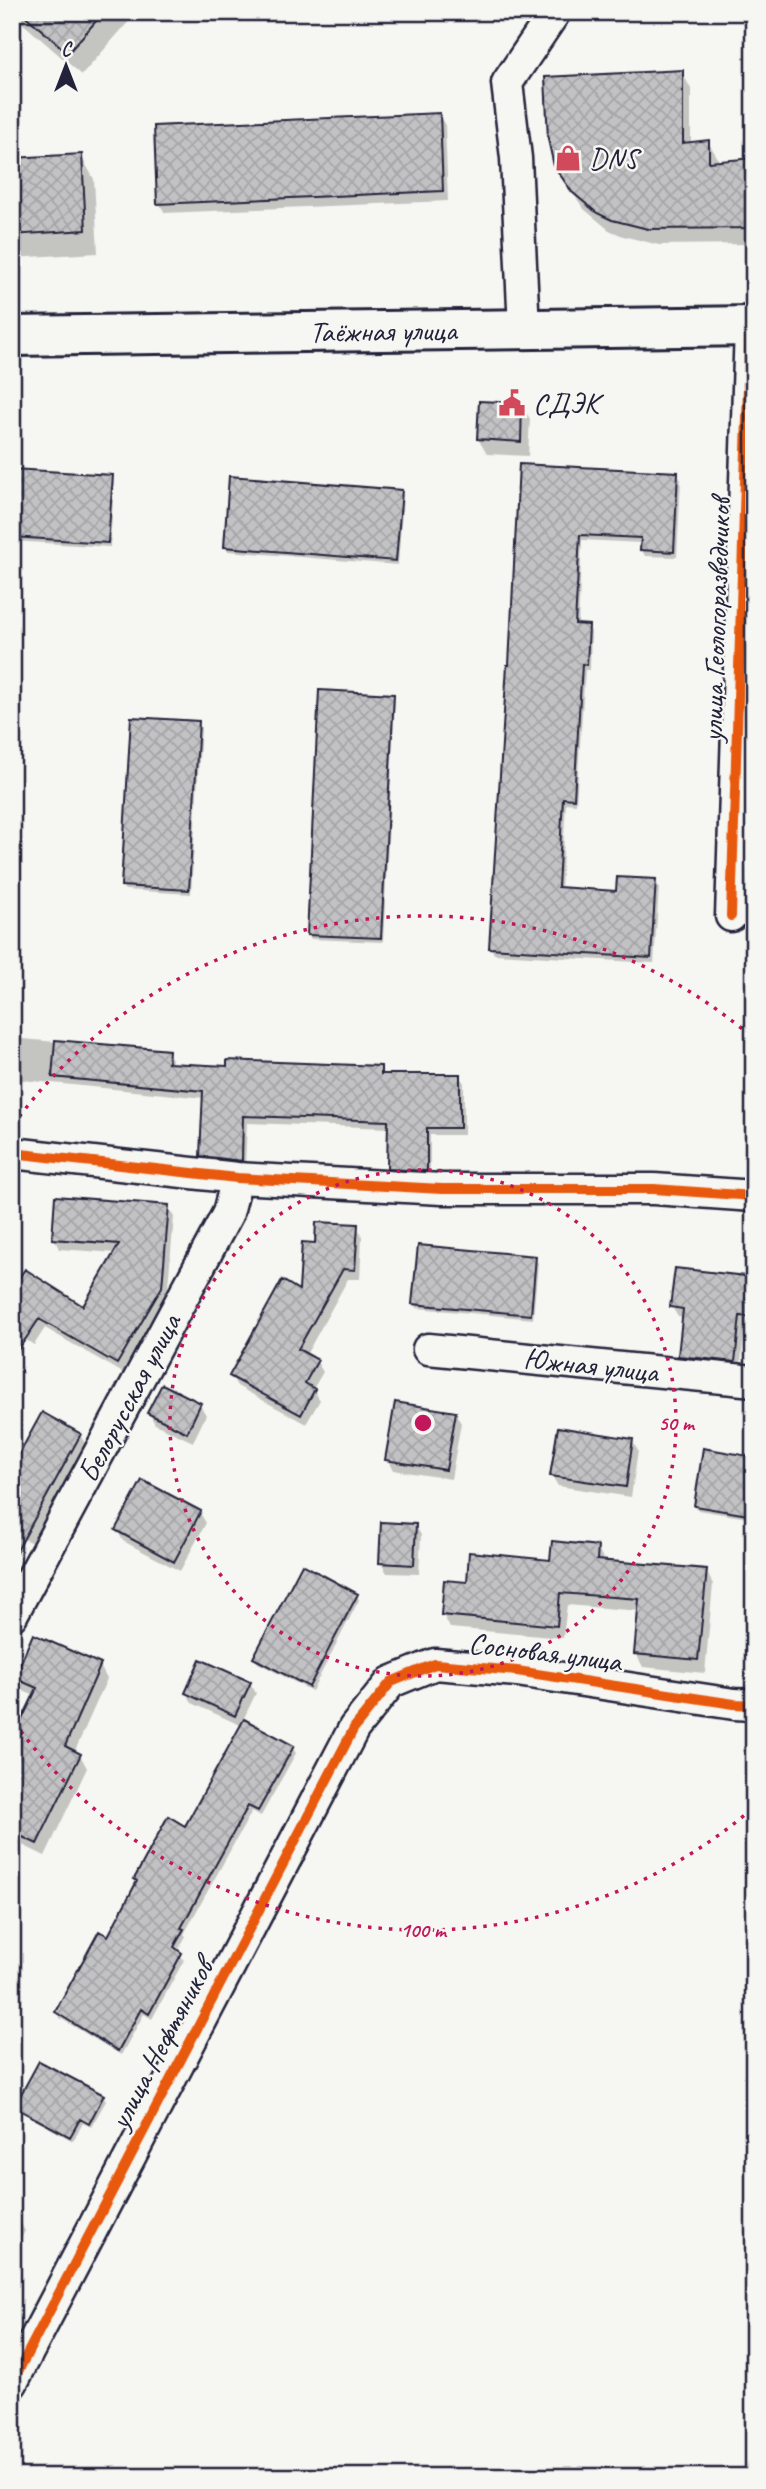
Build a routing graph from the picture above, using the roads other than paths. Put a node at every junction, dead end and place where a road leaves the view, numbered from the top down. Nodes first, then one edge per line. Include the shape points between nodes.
1 (555, 12) edge
2 (752, 326) edge
3 (524, 328) junction
4 (12, 336) edge
5 (731, 916) dead end
6 (12, 1153) edge
7 (237, 1178) junction
8 (754, 1196) edge
9 (428, 1349) dead end
10 (754, 1381) edge
11 (12, 1615) edge
12 (754, 1705) edge
13 (354, 1728) joint
14 (12, 2383) edge

1 - 3 street via 507,83 516,158
2 - 3 main road, Таёжная улица
2 - 5 street, улица Геологоразведчиков
3 - 4 main road, Таёжная улица
6 - 7 street
7 - 8 street via 442,1189 654,1189
7 - 11 street, Белорусская улица via 228,1213
9 - 10 street, Южная улица
12 - 13 street, Сосновая улица via 517,1671 435,1664 391,1682
13 - 14 street, улица Нефтяников

